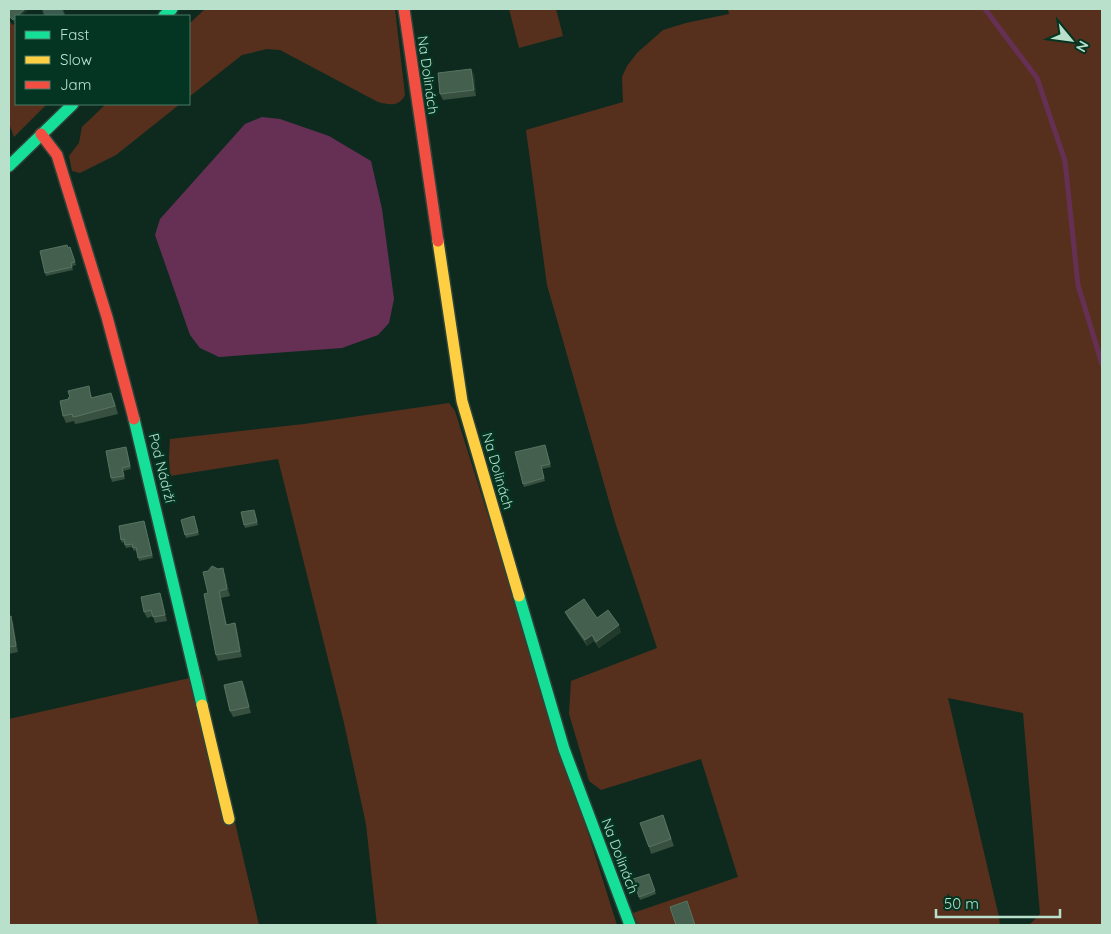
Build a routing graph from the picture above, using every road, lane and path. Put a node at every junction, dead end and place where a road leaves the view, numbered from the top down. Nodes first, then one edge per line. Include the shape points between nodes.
1 (404, 9) edge
2 (72, 105) edge
3 (42, 134) junction
4 (9, 166) edge
5 (229, 819) dead end
6 (630, 925) edge

1 - 6 street, Na Dolinách via 462,401 564,749
2 - 3 street
3 - 4 street
3 - 5 street, Pod Nádrží via 58,155 108,317

